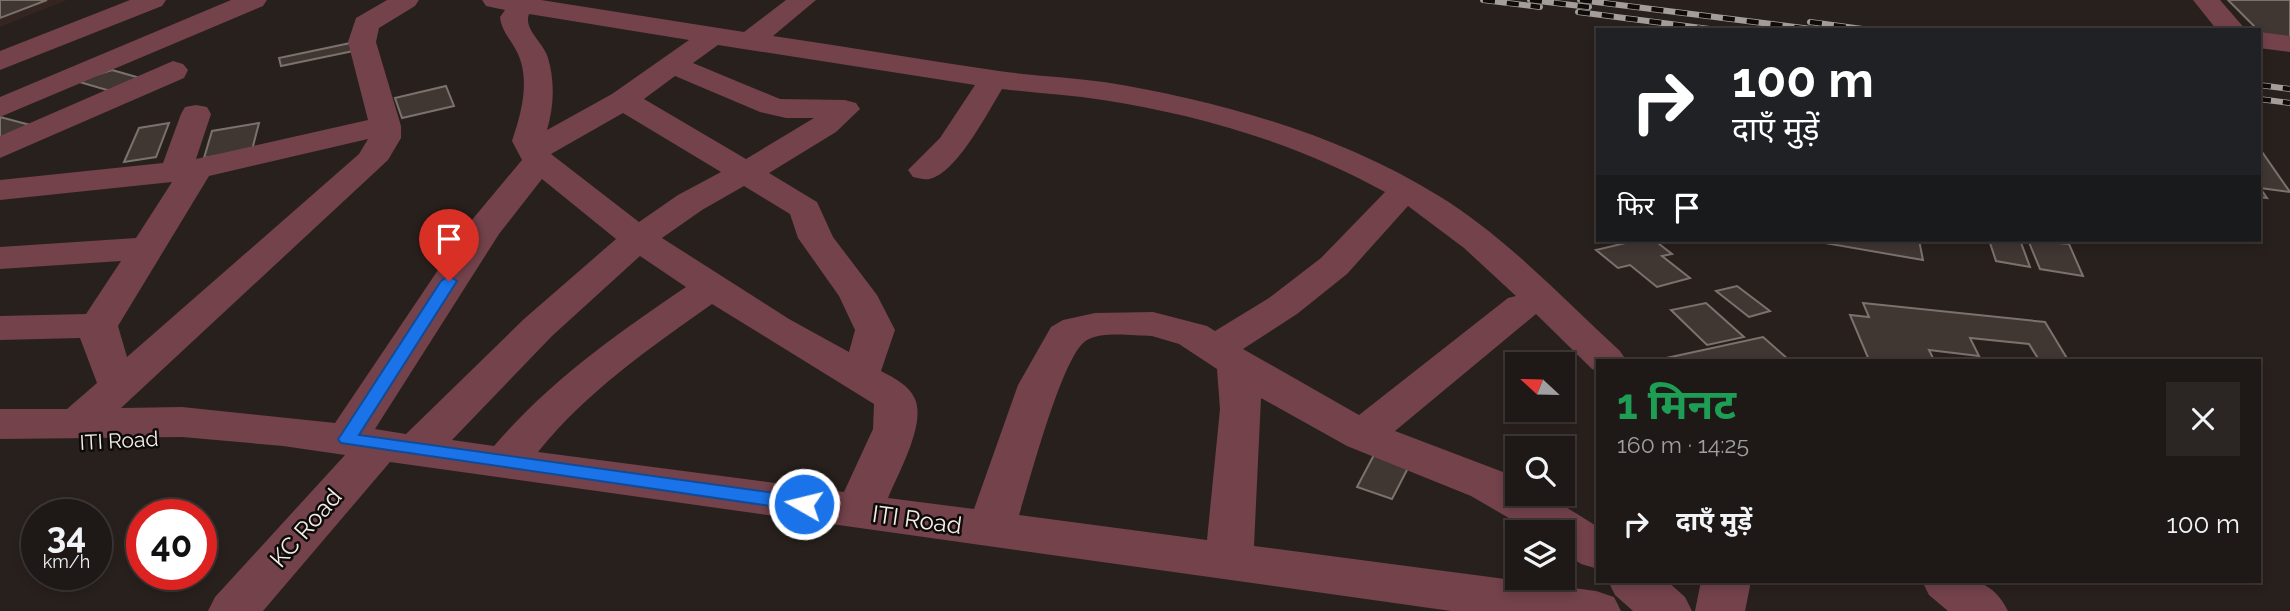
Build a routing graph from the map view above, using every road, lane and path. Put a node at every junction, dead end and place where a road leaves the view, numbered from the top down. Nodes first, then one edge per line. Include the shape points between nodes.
1 (153, 0) edge
2 (254, 0) edge
3 (406, 0) edge
4 (803, 0) edge
5 (2206, 0) edge
6 (508, 2) edge
7 (2230, 28) edge
8 (715, 34) junction
9 (751, 40) junction
10 (2261, 40) edge
11 (43, 44) junction
12 (2290, 44) edge
13 (116, 59) junction
14 (877, 60) junction
15 (0, 61) edge
16 (670, 65) junction
17 (993, 79) junction
18 (1030, 84) junction
19 (848, 86) dead end
20 (622, 100) junction
21 (0, 108) edge
22 (197, 114) dead end
23 (385, 126) junction
24 (0, 148) edge
25 (535, 156) junction
26 (186, 170) junction
27 (925, 170) dead end
28 (745, 174) junction
29 (0, 190) edge
30 (1395, 200) junction
31 (640, 240) junction
32 (145, 248) junction
33 (0, 258) edge
34 (712, 286) junction
35 (1522, 306) junction
36 (98, 326) junction
37 (0, 328) edge
38 (1226, 356) junction
39 (1604, 359) edge
40 (859, 375) junction
41 (1596, 381) edge
42 (119, 385) junction
43 (78, 423) junction
44 (0, 424) edge
45 (238, 429) junction
46 (1362, 435) junction
47 (381, 444) junction
48 (0, 445) edge
49 (505, 463) junction
50 (859, 512) junction
51 (991, 530) junction
52 (1596, 550) edge
53 (1228, 562) junction
54 (1635, 583) edge
55 (1726, 583) edge
56 (1949, 583) edge
57 (233, 611) edge
58 (1596, 611) edge
59 (1667, 611) edge
60 (1720, 611) edge
61 (1983, 611) edge

1 - 11 street
2 - 13 street
3 - 23 street via 366,24 362,42
4 - 9 street
5 - 7 street
6 - 8 street
6 - 25 street via 514,24 533,55 538,82 537,112 528,141
8 - 9 street
8 - 16 street
9 - 14 street
10 - 12 street
11 - 13 street
11 - 15 street
13 - 21 street
13 - 24 street via 174,72
14 - 17 street
14 - 19 street
16 - 20 street
16 - 28 street via 771,106 845,109
17 - 18 street
17 - 27 street via 952,144
18 - 30 street via 1285,148
18 - 39 street via 1103,92 1198,112 1300,143 1370,173 1428,205 1495,255
20 - 25 street
20 - 28 street
22 - 26 street
23 - 26 street
23 - 42 street via 372,160
25 - 31 street
25 - 47 street via 484,229
26 - 29 street
26 - 32 street
28 - 31 street via 695,200
28 - 40 street via 805,209 816,238 858,295 875,330
30 - 35 street via 1452,239
30 - 38 street via 1334,266
31 - 34 street
31 - 47 street
32 - 33 street
32 - 36 street
34 - 40 street
34 - 49 street via 581,381 551,407
35 - 41 street
35 - 46 street
36 - 37 street
36 - 42 street via 101,345
38 - 46 street
38 - 51 street via 1193,335 1153,324 1095,325 1065,336 1039,385
38 - 53 street via 1241,409
40 - 50 street via 895,401 897,411 895,429
42 - 43 street
43 - 44 street, ITI Road
43 - 45 street, ITI Road via 182,422
45 - 47 street, ITI Road via 283,430
45 - 48 street, ITI Road via 162,439
46 - 52 street via 1487,484
47 - 49 street, ITI Road
47 - 57 street, KC Road
49 - 50 street, ITI Road
50 - 51 street, ITI Road
51 - 53 street, ITI Road
53 - 58 street, ITI Road
54 - 59 street
55 - 60 street
56 - 61 street

